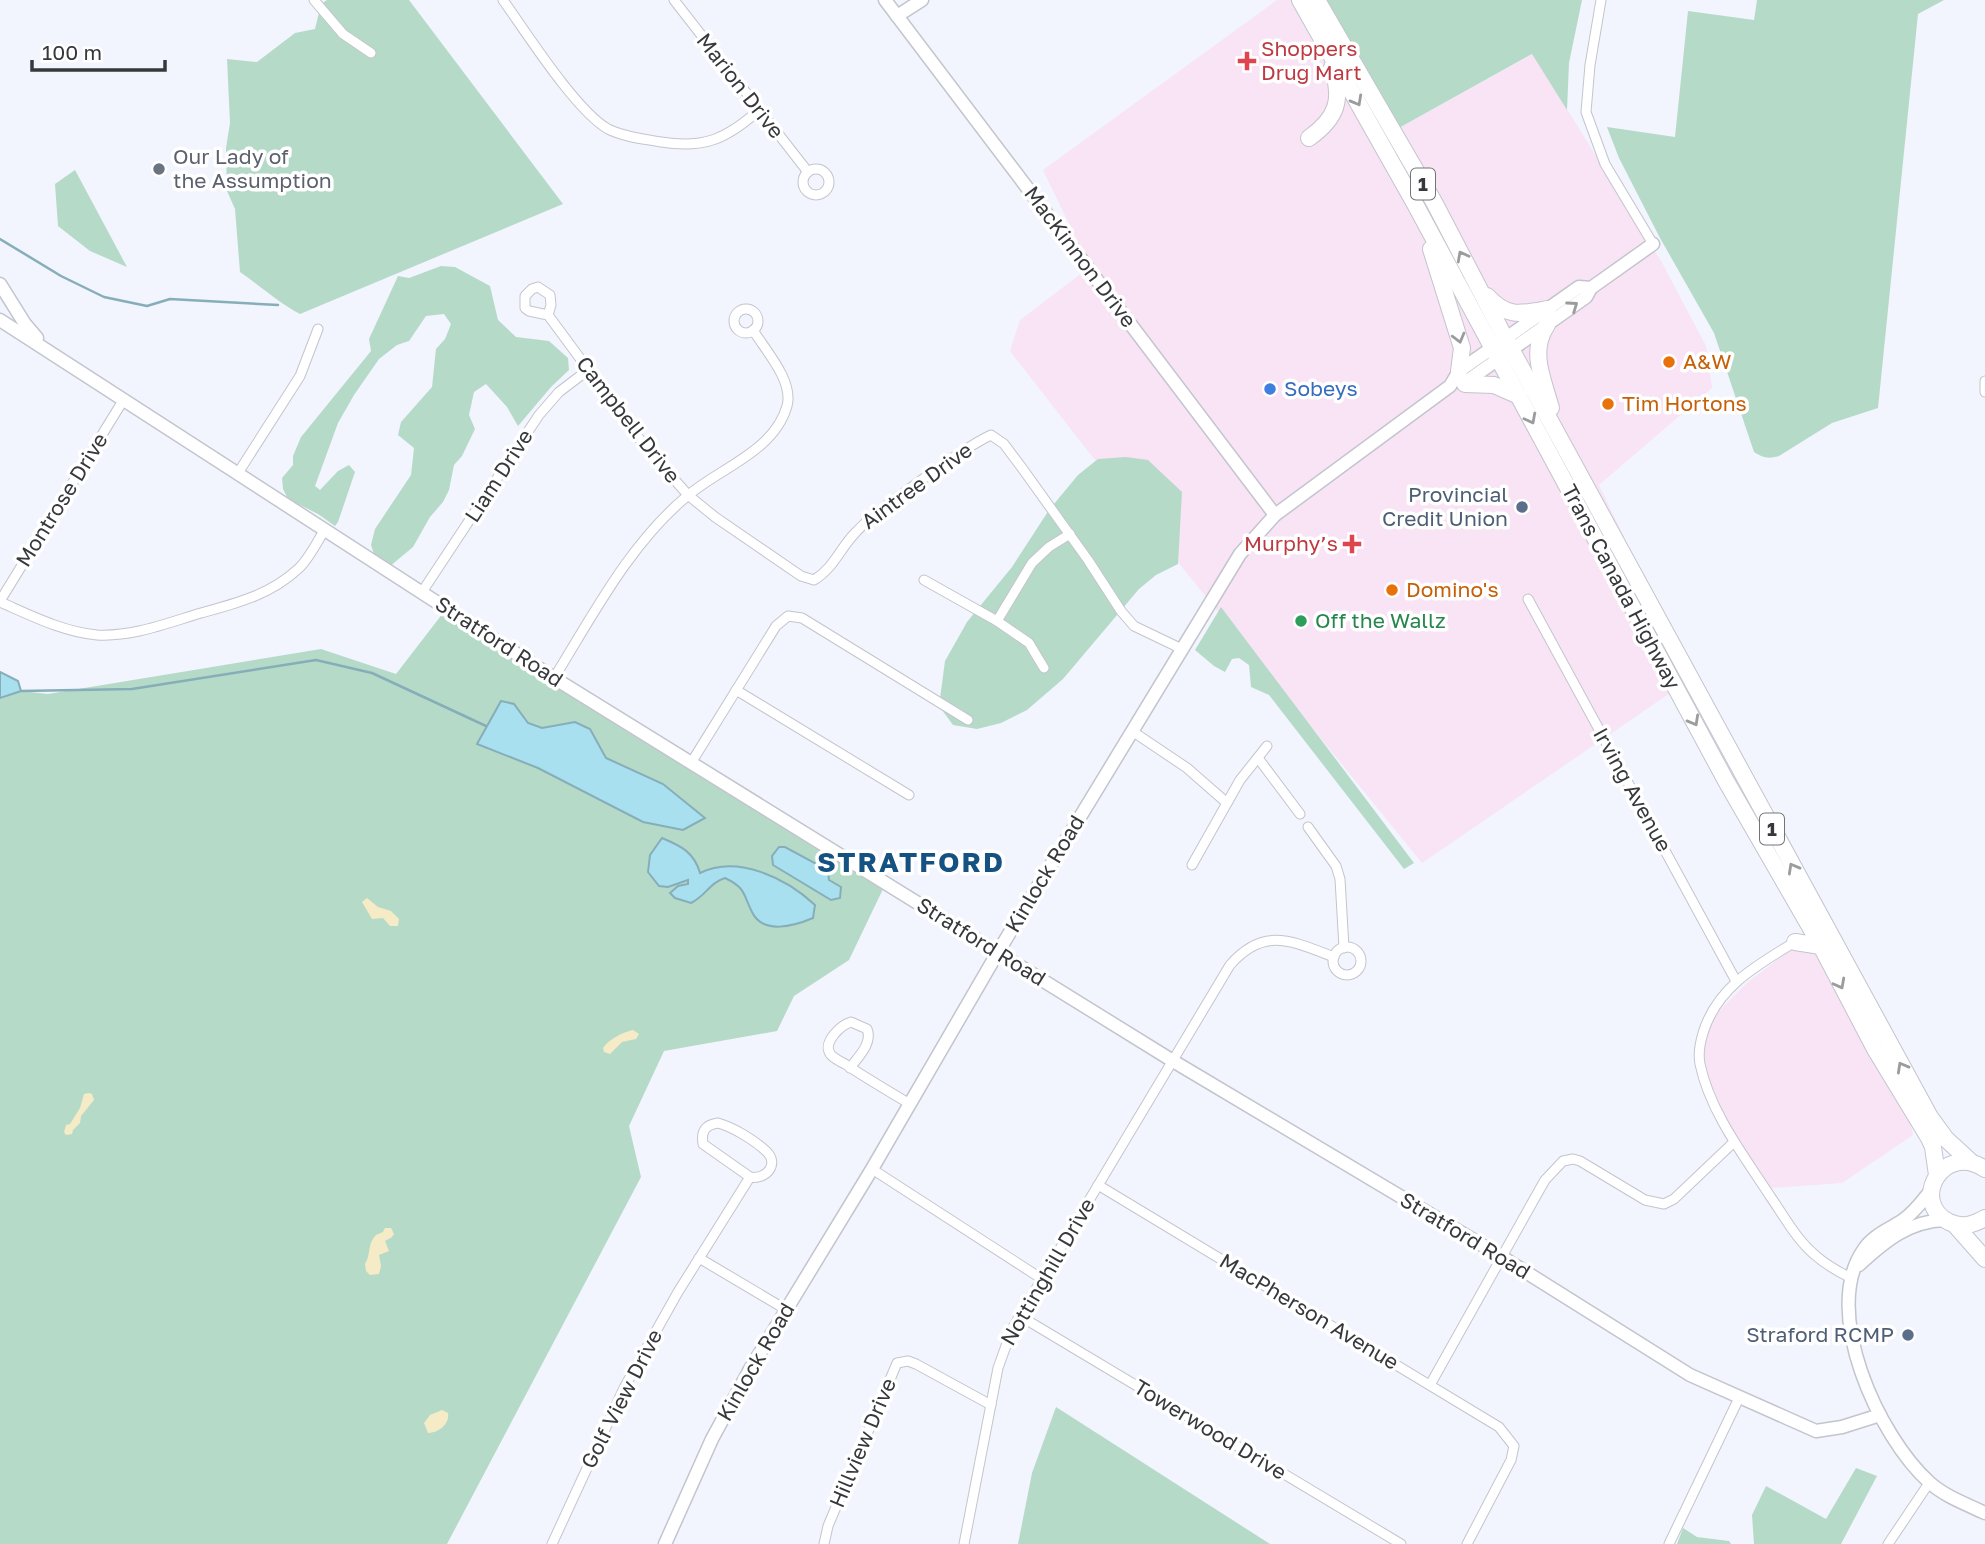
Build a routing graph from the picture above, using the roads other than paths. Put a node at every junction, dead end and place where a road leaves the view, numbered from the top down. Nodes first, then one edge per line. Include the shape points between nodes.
1 (314, 0) edge
2 (503, 0) edge
3 (674, 0) edge
4 (885, 0) edge
5 (922, 0) edge
6 (1300, 0) edge
7 (1317, 0) edge
8 (1601, 0) edge
9 (897, 16) junction
10 (1324, 41) junction
11 (371, 53) dead end
12 (758, 111) junction
13 (1309, 138) dead end
14 (808, 172) dead end
15 (1415, 204) junction
16 (1653, 244) joint
17 (0, 284) edge
18 (1477, 285) junction
19 (548, 315) dead end
20 (1547, 317) junction
21 (0, 320) edge
22 (318, 329) dead end
23 (753, 330) dead end
24 (47, 349) junction
25 (1502, 349) junction
26 (588, 370) junction
27 (1458, 380) junction
28 (1985, 381) edge
29 (1985, 392) edge
30 (1519, 396) junction
31 (124, 399) junction
32 (1558, 434) junction
33 (238, 473) junction
34 (688, 495) junction
35 (1275, 515) junction
36 (325, 529) junction
37 (1070, 534) junction
38 (822, 575) joint
39 (924, 580) dead end
40 (422, 592) junction
41 (1528, 599) dead end
42 (0, 602) edge
43 (997, 621) junction
44 (1182, 649) junction
45 (1044, 668) dead end
46 (554, 677) junction
47 (736, 690) junction
48 (968, 720) dead end
49 (1132, 731) junction
50 (1268, 746) dead end
51 (1258, 758) junction
52 (691, 763) junction
53 (909, 795) dead end
54 (1227, 803) junction
55 (1300, 814) dead end
56 (1308, 827) dead end
57 (1192, 865) dead end
58 (1806, 920) junction
59 (1795, 942) junction
60 (1821, 946) junction
61 (1344, 947) junction
62 (998, 952) junction
63 (1334, 957) junction
64 (1736, 981) junction
65 (1172, 1061) junction
66 (850, 1068) junction
67 (910, 1104) junction
68 (1734, 1142) junction
69 (1979, 1165) edge
70 (872, 1169) junction
71 (750, 1177) junction
72 (1934, 1182) junction
73 (1098, 1185) junction
74 (1985, 1218) edge
75 (1950, 1222) junction
76 (1502, 1257) junction
77 (699, 1258) junction
78 (1985, 1259) edge
79 (1853, 1274) junction
80 (1042, 1279) junction
81 (786, 1309) junction
82 (1020, 1317) junction
83 (1430, 1385) junction
84 (1739, 1398) junction
85 (991, 1405) junction
86 (1880, 1415) junction
87 (1930, 1483) junction
88 (1985, 1513) edge
89 (552, 1544) edge
90 (665, 1544) edge
91 (824, 1544) edge
92 (964, 1544) edge
93 (1401, 1544) edge
94 (1466, 1544) edge
95 (1670, 1544) edge
96 (1888, 1544) edge

1 - 11 street via 343,34
2 - 12 street via 571,93 591,116 615,132 667,143 699,144 738,129
3 - 12 street, Marion Drive
4 - 9 main road, MacKinnon Drive
5 - 9 main road
6 - 10 highway, Trans Canada Highway / 1
18 -> 7 highway, Trans Canada Highway / 1
8 - 16 street via 1586,112 1605,164
9 - 35 main road, MacKinnon Drive
10 - 13 highway via 1338,101 1332,117
10 -> 15 highway, Trans Canada Highway / 1
12 - 14 street, Marion Drive
15 - 25 highway, Trans Canada Highway / 1
15 -> 27 highway via 1462,348
16 - 20 main road, Kinlock Road via 1591,288 1586,297
17 - 24 main road
18 - 20 highway via 1497,307
18 - 25 highway, Trans Canada Highway / 1
19 - 26 street, Campbell Drive
20 - 25 main road, Kinlock Road
20 - 32 highway via 1537,359
21 - 24 main road, Stratford Road
22 - 33 street via 300,376
23 - 34 street via 782,373 788,402 782,420 764,443
24 - 31 main road, Stratford Road
25 - 27 main road, Kinlock Road
25 - 30 highway, Trans Canada Highway / 1
25 - 32 highway, Trans Canada Highway / 1
26 - 34 street, Campbell Drive
26 - 40 street, Liam Drive via 539,415
27 - 30 highway via 1500,386
27 - 35 main road, Kinlock Road
28 - 29 street
30 -> 58 highway, Trans Canada Highway / 1
31 - 33 main road, Stratford Road
31 - 42 street, Montrose Drive
69 -> 32 highway, Trans Canada Highway / 1 via 1946,1139 1930,1118
33 - 36 main road, Stratford Road
34 - 38 street, Campbell Drive via 801,576 814,580
34 - 46 street via 637,550
35 - 44 main road, Kinlock Road via 1240,554
36 - 40 main road, Stratford Road
36 - 42 street via 300,568 272,589 157,628 97,635
37 - 38 street, Aintree Drive via 1004,444 990,435 964,448 877,511
37 - 43 street via 1032,563
37 - 44 street via 1134,626
39 - 43 street
40 - 46 main road, Stratford Road
41 - 64 street, Irving Avenue
43 - 45 street via 1028,643
44 - 49 main road, Kinlock Road
46 - 52 main road, Stratford Road
47 - 48 street via 776,626 795,616
47 - 52 street
47 - 53 street
49 - 54 street via 1187,768
49 - 62 main road, Kinlock Road
50 - 51 street
51 - 54 street
51 - 55 street
52 - 62 main road, Stratford Road
54 - 57 street
56 - 61 street via 1340,879
58 - 59 highway
58 - 60 highway, Trans Canada Highway / 1
59 - 60 highway
59 - 64 street
60 -> 72 highway, Trans Canada Highway / 1 via 1933,1147
61 - 63 street
61 - 63 street via 1360,955 1356,972 1339,973
62 - 65 main road, Stratford Road
62 - 67 main road, Kinlock Road
63 - 65 street, Nottinghill Drive via 1290,941 1254,944 1230,965
64 - 68 street via 1709,1017 1699,1049 1709,1089
65 - 73 street, Nottinghill Drive
65 - 76 main road, Stratford Road
66 - 66 street via 829,1049 838,1029 851,1022 867,1029 869,1035
66 - 67 street
67 - 70 main road, Kinlock Road
68 - 76 street via 1664,1204 1645,1200 1580,1161 1563,1161 1545,1180
68 - 79 street via 1798,1237 1816,1256
69 - 72 highway via 1952,1163
70 - 80 street
70 - 81 main road, Kinlock Road
71 - 71 street, Golf View Drive via 768,1172 772,1158 727,1125 710,1124 702,1135 703,1144
71 - 77 street, Golf View Drive
72 - 75 highway, Trans Canada Highway via 1934,1206
72 - 79 main road via 1908,1216 1871,1241
73 - 80 street, Nottinghill Drive
73 - 83 street, MacPherson Avenue
74 - 75 highway via 1976,1224
75 - 78 highway
75 - 79 main road via 1922,1223 1892,1236
76 - 83 street
76 - 84 main road, Stratford Road via 1690,1375
77 - 81 street
77 - 89 street, Golf View Drive via 624,1388
79 - 86 main road via 1847,1306 1850,1333
80 - 82 street, Nottinghill Drive
81 - 90 main road, Kinlock Road via 712,1439
82 - 85 street, Nottinghill Drive via 1004,1347
82 - 93 street, Towerwood Drive
83 - 94 street, MacPherson Avenue via 1499,1427 1514,1446
84 - 86 main road, Stratford Road via 1816,1431
84 - 95 street
85 - 91 street, Hillview Drive via 916,1364 897,1363
85 - 92 street, Nottinghill Drive
86 - 87 main road via 1892,1439
87 - 88 main road
87 - 96 street

